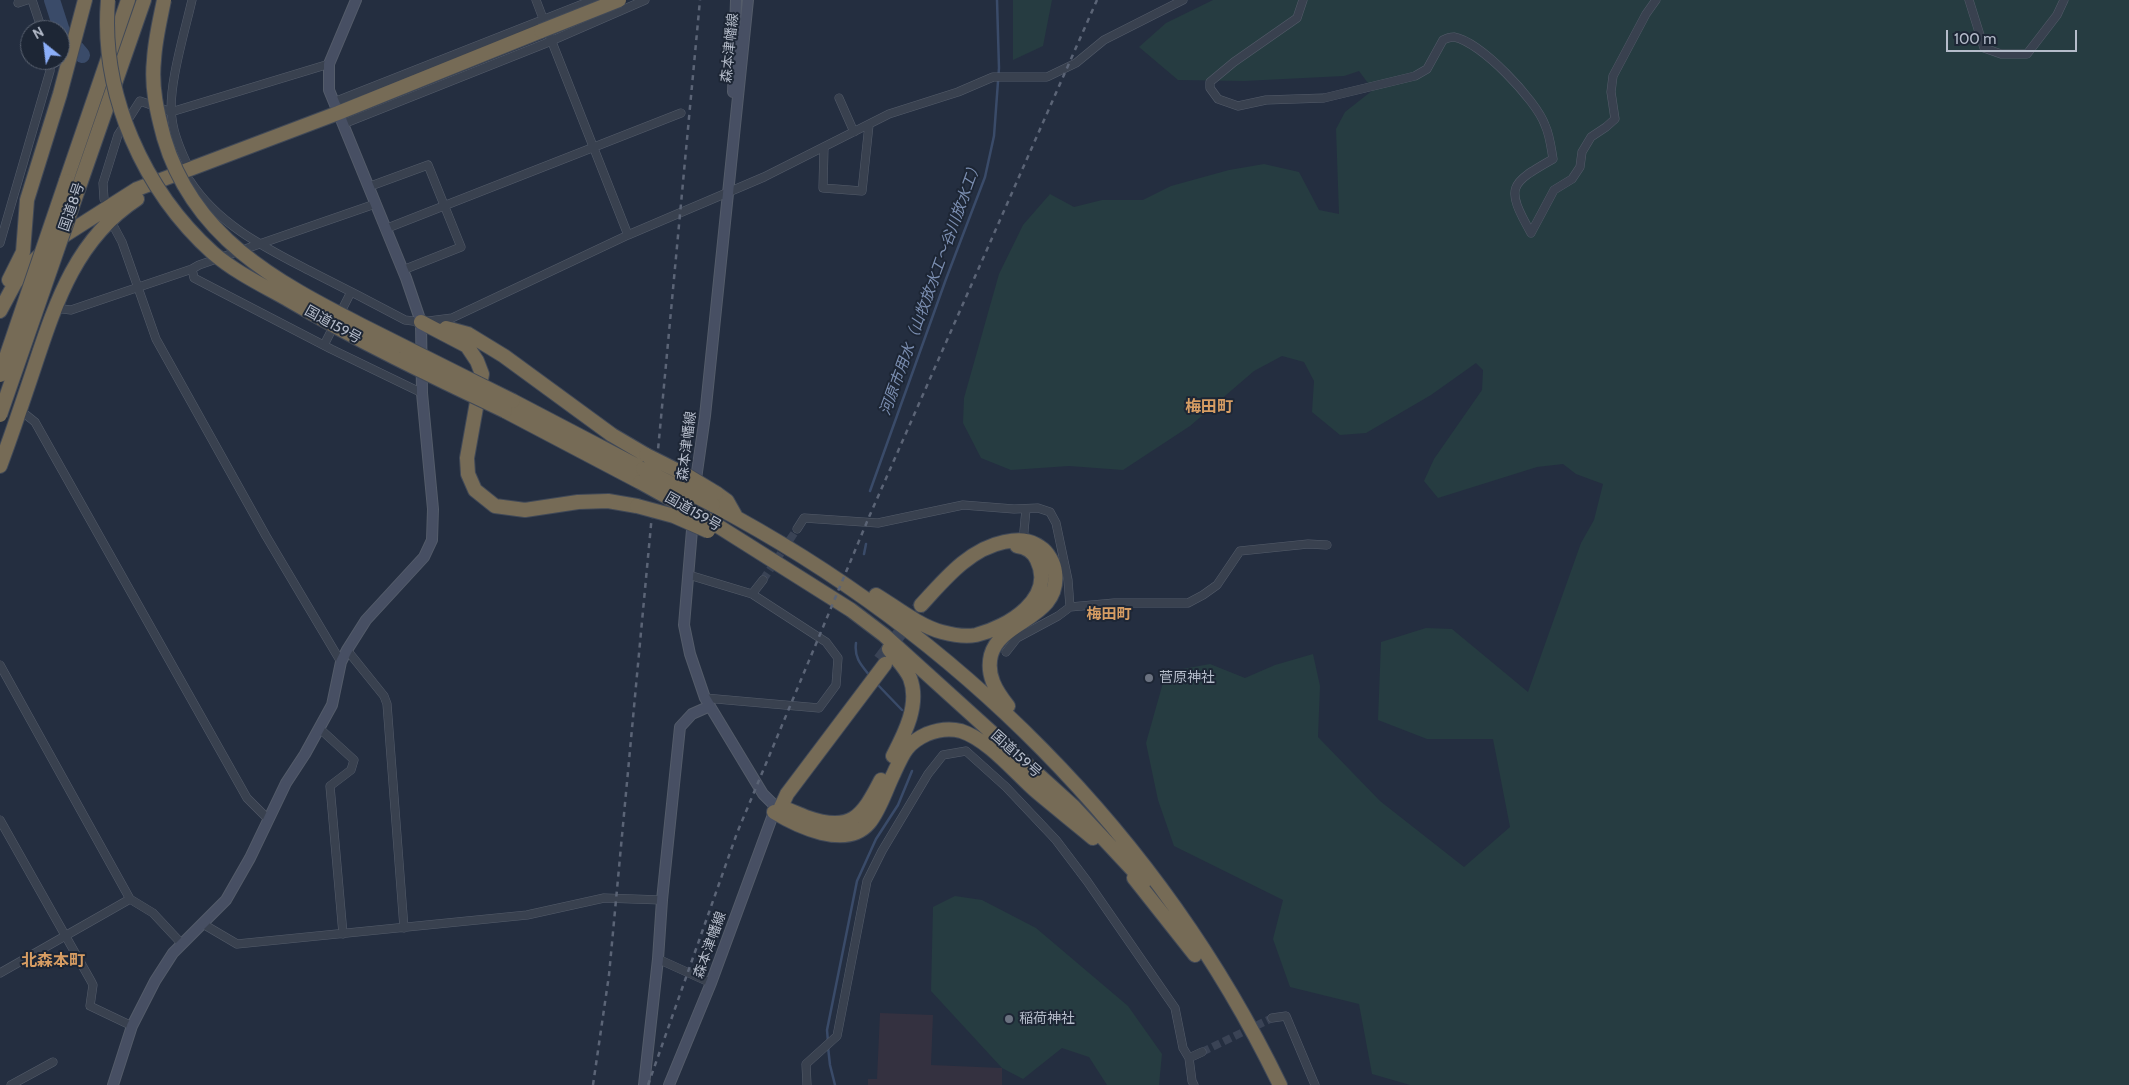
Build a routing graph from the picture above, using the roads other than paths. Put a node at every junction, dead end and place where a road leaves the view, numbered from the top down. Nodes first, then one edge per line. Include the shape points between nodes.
1 (27, 0) edge
2 (32, 0) edge
3 (85, 0) edge
4 (108, 0) edge
5 (128, 0) edge
6 (144, 0) edge
7 (164, 0) edge
8 (192, 0) edge
9 (356, 0) edge
10 (536, 0) edge
11 (593, 0) edge
12 (619, 0) edge
13 (645, 0) edge
14 (736, 0) edge
15 (748, 0) edge
16 (1183, 0) edge
17 (1303, 0) edge
18 (1656, 0) edge
19 (1968, 0) edge
20 (2064, 0) edge
21 (18, 3) dead end
22 (39, 20) edge
23 (545, 30) junction
24 (329, 64) junction
25 (50, 70) edge
26 (839, 98) dead end
27 (171, 112) junction
28 (681, 112) dead end
29 (338, 113) junction
30 (869, 125) junction
31 (734, 128) junction
32 (854, 132) junction
33 (593, 147) junction
34 (824, 147) junction
35 (190, 176) junction
36 (73, 184) junction
37 (368, 187) junction
38 (728, 191) junction
39 (104, 199) dead end
40 (375, 204) junction
41 (444, 205) junction
42 (114, 227) dead end
43 (385, 229) junction
44 (628, 235) junction
45 (0, 243) edge
46 (258, 244) junction
47 (192, 269) junction
48 (403, 270) junction
49 (137, 288) junction
50 (351, 292) junction
51 (0, 298) edge
52 (54, 308) junction
53 (0, 311) edge
54 (421, 322) junction
55 (324, 345) junction
56 (0, 375) edge
57 (422, 393) junction
58 (509, 406) junction
59 (20, 410) junction
60 (0, 415) edge
61 (0, 466) edge
62 (642, 476) junction
63 (714, 499) junction
64 (1026, 509) junction
65 (709, 526) junction
66 (796, 529) tunnel mouth
67 (1023, 543) junction
68 (1327, 545) dead end
69 (790, 548) junction
70 (688, 575) junction
71 (763, 580) tunnel mouth
72 (752, 594) junction
73 (1070, 606) junction
74 (923, 607) tunnel mouth
75 (884, 635) junction
76 (347, 650) junction
77 (1006, 652) dead end
78 (341, 662) junction
79 (883, 662) tunnel mouth
80 (0, 664) edge
81 (707, 702) junction
82 (319, 728) junction
83 (776, 808) junction
84 (268, 819) junction
85 (0, 820) edge
86 (130, 899) junction
87 (662, 900) junction
88 (1173, 906) junction
89 (202, 924) junction
90 (404, 928) junction
91 (343, 934) junction
92 (65, 935) junction
93 (181, 943) junction
94 (658, 959) junction
95 (0, 974) edge
96 (1214, 978) junction
97 (711, 983) junction
98 (1272, 1018) dead end
99 (132, 1026) junction
100 (1255, 1036) junction
101 (1202, 1052) tunnel mouth
102 (1189, 1058) junction
103 (53, 1062) dead end
104 (11, 1085) edge
105 (113, 1085) edge
106 (644, 1085) edge
107 (669, 1085) edge
108 (807, 1085) edge
109 (1194, 1085) edge
110 (1274, 1085) edge
111 (1280, 1085) edge
112 (1287, 1085) edge
113 (1315, 1085) edge

1 - 21 street
2 - 22 street
3 - 51 highway via 27,200 23,252
4 - 58 highway, 国道159号, bridge via 108,46 124,118 150,177 182,221 214,254 345,332 415,368
5 - 36 highway, 国道8号
6 - 36 highway, 国道8号
7 - 58 highway, 国道159号, bridge via 154,61 154,92 169,156 183,187 198,209 250,261 291,288
8 - 27 street via 174,82
9 - 24 street
10 - 23 street
11 - 23 street
12 - 23 highway, bridge
13 - 23 street
14 - 31 street, 森本津幡線
15 - 31 street, 森本津幡線
16 - 30 street via 1104,40 1076,63 1047,77 999,77 889,114
17 - 18 street via 1297,18 1210,82 1210,88 1218,98 1238,106 1266,100 1308,100 1346,93 1415,76 1427,69 1443,40 1452,36 1464,40 1480,49 1530,98 1545,123 1552,159 1523,176 1515,187 1515,200 1531,233 1554,190 1572,179 1580,167 1582,152 1591,136 1615,118 1610,92 1612,76
19 - 20 street via 1984,48 2002,54 2027,54 2057,15
23 - 29 highway
23 - 29 street via 486,64
23 - 29 street via 479,46
23 - 33 street
24 - 27 street
24 - 29 street via 329,90
25 - 45 street
26 - 32 street
27 - 35 street
27 - 39 street via 140,100 118,135 103,183
28 - 33 street
29 - 35 highway
29 - 37 street
30 - 32 street
30 - 34 street via 862,191 823,188
31 - 38 street, 森本津幡線
32 - 34 street
33 - 41 street
33 - 44 street
34 - 38 street
35 - 46 street via 205,202
35 - 52 highway via 143,194 102,226 81,255
35 - 53 highway via 171,175 137,189 57,240 22,273
36 - 56 highway, 国道8号, bridge
36 - 60 highway, 国道8号, bridge
37 - 40 street
37 - 41 street via 428,166
38 - 44 street
38 - 70 street, 森本津幡線
40 - 43 street
40 - 46 street
41 - 43 street
41 - 48 street via 461,247
42 - 49 street
43 - 48 street
44 - 54 street via 452,318
46 - 47 street
46 - 50 street
47 - 49 street
47 - 55 street via 194,278
48 - 54 street
49 - 52 street via 71,310
49 - 78 street via 156,339
50 - 54 street via 405,320
50 - 55 street
52 - 59 highway
54 - 57 street
54 - 63 highway, bridge via 468,334 504,356 612,435 688,476
54 - 65 highway, bridge via 467,346 477,361 482,374 467,458 468,474 475,490 496,506 524,510 578,502 608,502 637,506
55 - 57 street
57 - 76 street via 433,509 432,540 424,557 366,620
58 - 62 highway, 国道159号
59 - 61 highway
59 - 84 street via 35,422 247,798
62 - 63 highway, 国道159号, bridge
62 - 65 highway, 国道159号, bridge
63 - 69 highway, 国道159号 via 736,517
64 - 66 street via 963,505 878,523 804,518
64 - 67 street
64 - 73 street via 1050,512 1056,523
65 - 75 highway, 国道159号 via 851,610
67 - 69 highway via 1041,567 1042,581 1034,600 1009,621 976,635 964,636 928,626 816,558
67 - 74 highway via 971,562
67 - 88 highway via 1035,543 1045,550 1055,570 1054,588 1045,606 1002,638 992,652 989,665 992,682 1022,722 1116,822 1172,897
68 - 73 street via 1240,551 1217,585 1188,604
69 - 88 highway, 国道159号 via 881,608 993,700 1078,786
70 - 72 street
70 - 81 street, 森本津幡線 via 684,625 690,654
71 - 72 street
72 - 81 street via 826,642 838,658 836,685 819,708
73 - 77 street via 1017,638
75 - 83 highway via 889,650 910,678 913,705 898,746 866,808 846,822 831,823
75 - 96 highway, 国道159号 via 1105,838 1150,888
76 - 78 street
76 - 90 street via 387,704
78 - 82 street via 332,705
79 - 83 highway
80 - 86 street
81 - 83 street, 森本津幡線 via 763,794
81 - 87 street via 680,727
82 - 84 street
82 - 91 street via 354,760 351,770 330,786
83 - 96 highway via 802,827 832,835 853,833 874,816 903,752 914,740 945,730 961,731 991,749 1114,857
83 - 97 street, 森本津幡線
84 - 89 street via 226,900
85 - 92 street
86 - 92 street
86 - 93 street via 153,913
87 - 90 street via 604,898 527,915
87 - 94 street
88 - 100 highway, 国道159号
89 - 91 street via 237,944
89 - 93 street
90 - 91 street
92 - 95 street
92 - 99 street via 93,985 90,1006
93 - 99 street
94 - 97 street
94 - 106 street
96 - 110 highway, 国道159号
97 - 107 street, 森本津幡線
98 - 113 street via 1286,1016
99 - 105 street
100 - 111 highway, 国道159号
100 - 112 highway via 1262,1040
101 - 102 street
102 - 108 street via 1183,1048 1175,1008 1087,881 1056,840 1006,787 966,751 943,755 928,774 867,881 838,1036 806,1064
102 - 109 street
103 - 104 street

